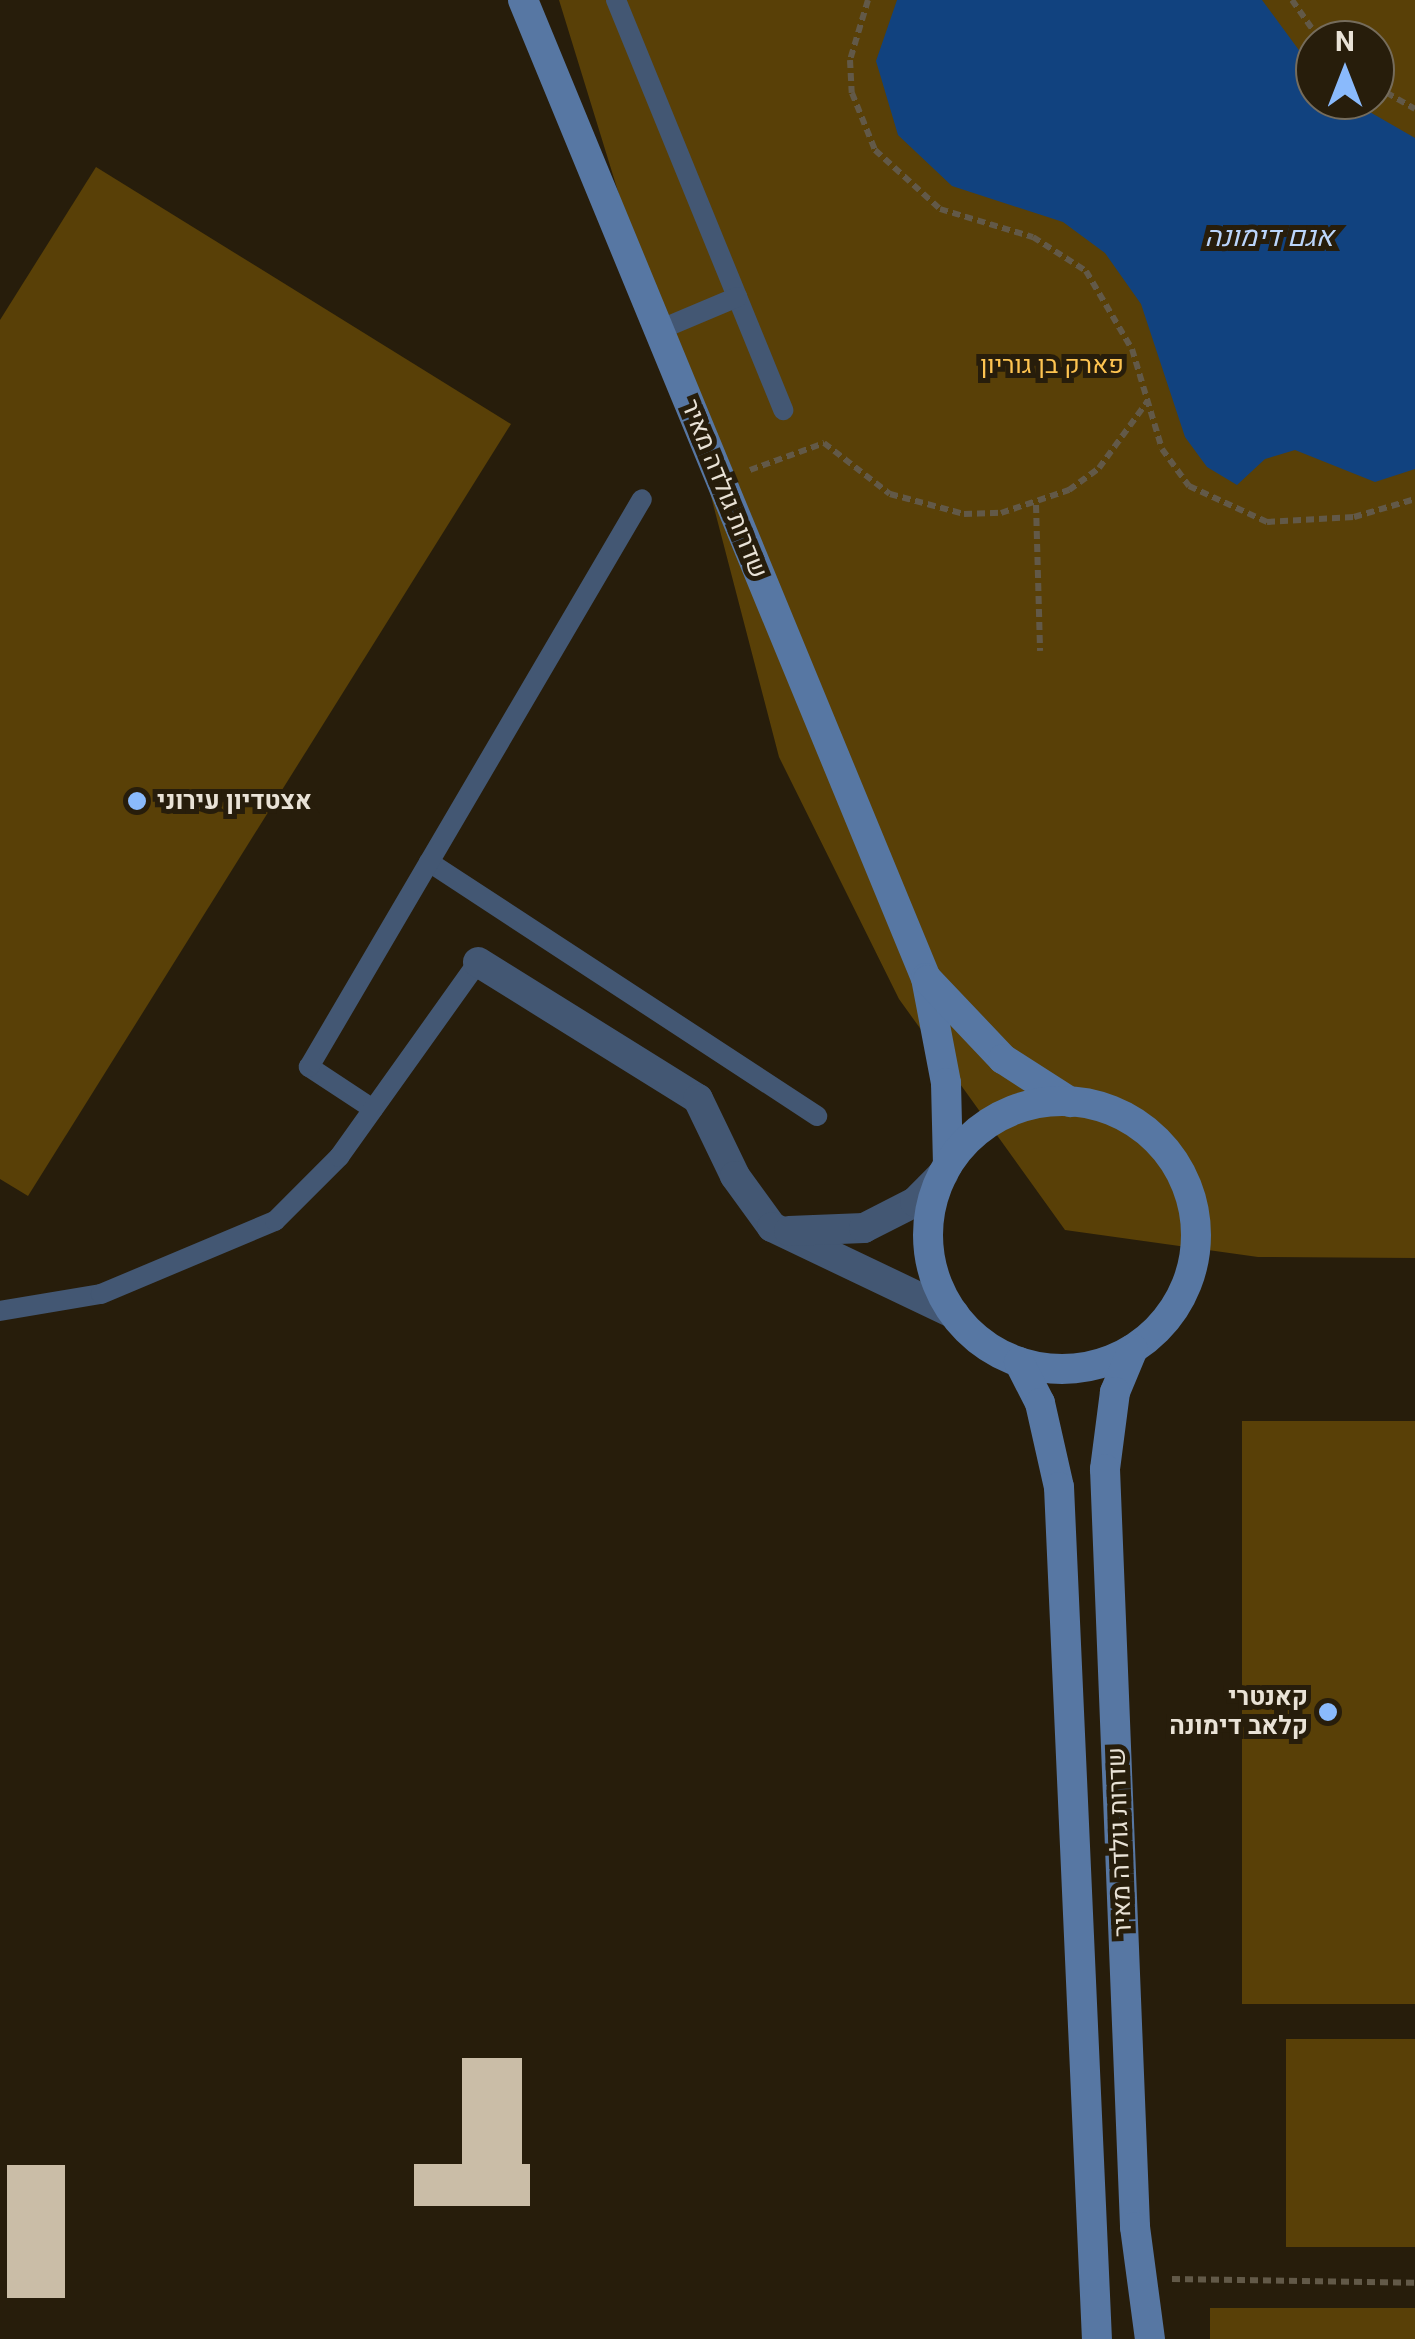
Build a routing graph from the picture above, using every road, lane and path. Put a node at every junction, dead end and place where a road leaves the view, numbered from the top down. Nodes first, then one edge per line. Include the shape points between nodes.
1 (523, 0) edge
2 (616, 0) edge
3 (868, 0) edge
4 (737, 297) junction
5 (659, 330) junction
6 (1148, 400) junction
7 (783, 410) dead end
8 (721, 481) junction
9 (642, 499) dead end
10 (1415, 499) edge
11 (1036, 505) junction
12 (1040, 650) dead end
13 (429, 862) junction
14 (478, 962) joint
15 (926, 978) junction
16 (1070, 1102) junction
17 (373, 1109) junction
18 (817, 1116) dead end
19 (946, 1169) junction
20 (772, 1226) junction
21 (0, 1311) edge
22 (954, 1314) junction
23 (1133, 1349) junction
24 (1020, 1362) junction
25 (1141, 2278) junction
26 (1415, 2283) edge
27 (1097, 2339) edge
28 (1150, 2339) edge

1 - 5 main road, שדרות גולדה מאיר
2 - 4 lane
3 - 6 path via 850,60 852,92 875,150 940,209 1033,236 1086,271 1117,316
4 - 5 lane
4 - 7 lane
5 - 8 main road, שדרות גולדה מאיר
6 - 10 path via 1176,472 1244,518 1306,523
6 - 11 path via 1099,468
8 - 11 path via 824,443 890,494 926,508 982,514
8 - 15 main road, שדרות גולדה מאיר
9 - 13 lane
11 - 12 path
13 - 17 lane via 310,1067
13 - 18 lane
14 - 17 lane
14 - 20 street via 698,1099 735,1176
15 - 16 main road, שדרות גולדה מאיר via 1003,1059
15 - 19 main road, שדרות גולדה מאיר via 946,1082
16 - 19 main road via 994,1120
16 - 23 main road via 1142,1127 1171,1157 1190,1193 1196,1252 1185,1290
17 - 21 lane via 275,1222 101,1294
19 - 20 street via 915,1202 864,1228 806,1236
19 - 22 main road via 928,1246
20 - 22 street
22 - 24 main road via 983,1344
23 - 24 main road via 1070,1369
23 - 25 main road, שדרות גולדה מאיר via 1115,1392 1105,1469
24 - 27 main road, שדרות גולדה מאיר via 1052,1440 1058,1487
25 - 26 path
25 - 28 main road, שדרות גולדה מאיר

